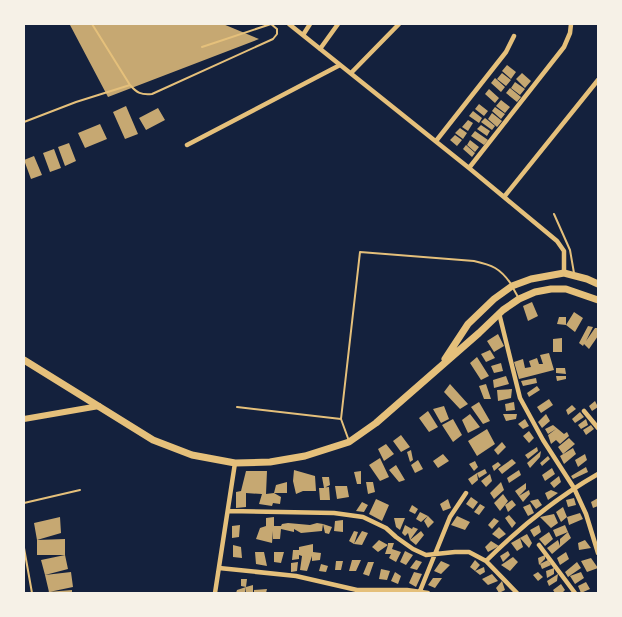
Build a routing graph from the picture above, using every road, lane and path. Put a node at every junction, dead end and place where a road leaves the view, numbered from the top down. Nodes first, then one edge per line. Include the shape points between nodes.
1 (92, 24) edge
2 (271, 24) edge
3 (290, 24) edge
4 (310, 24) edge
5 (338, 24) edge
6 (400, 24) edge
7 (571, 24) edge
8 (303, 34) junction
9 (514, 36) dead end
10 (202, 47) dead end
11 (320, 49) junction
12 (340, 65) junction
13 (350, 73) junction
14 (598, 80) edge
15 (130, 84) junction
16 (24, 122) edge
17 (436, 142) junction
18 (187, 146) dead end
19 (469, 168) junction
20 (504, 197) junction
21 (554, 214) dead end
22 (564, 273) junction
23 (574, 276) junction
24 (598, 284) edge
25 (512, 286) junction
26 (519, 299) junction
27 (598, 300) edge
28 (499, 313) junction
29 (24, 360) edge
30 (440, 365) junction
31 (99, 406) junction
32 (237, 407) dead end
33 (584, 411) dead end
34 (24, 419) edge
35 (341, 419) junction
36 (598, 428) edge
37 (349, 442) junction
38 (234, 463) junction
39 (598, 474) edge
40 (574, 488) junction
41 (80, 490) dead end
42 (466, 494) dead end
43 (24, 503) edge
44 (228, 511) junction
45 (539, 546) dead end
46 (24, 548) edge
47 (598, 553) edge
48 (435, 554) junction
49 (486, 561) junction
50 (219, 568) junction
51 (420, 591) junction
52 (32, 593) edge
53 (215, 593) edge
54 (428, 593) edge
55 (515, 593) edge
56 (575, 593) edge

1 - 15 lane
2 - 10 lane
2 - 15 lane via 277,29 273,38 152,94 142,95
3 - 8 street
4 - 8 street
5 - 11 street
6 - 13 street
7 - 19 street via 564,47
8 - 11 street
9 - 17 street via 506,52
11 - 12 street
12 - 13 street
12 - 18 street
13 - 17 street
14 - 20 street
15 - 16 lane
17 - 19 street
19 - 20 street
20 - 22 street via 557,241 564,251
21 - 23 lane via 570,250
22 - 23 highway
22 - 25 highway
23 - 24 highway
25 - 26 lane
25 - 30 highway via 468,324
25 - 35 lane via 492,265 360,252
26 - 27 highway via 535,292 566,289
26 - 28 highway
28 - 30 highway
28 - 40 street via 520,398
29 - 31 highway
30 - 37 highway via 376,423
31 - 34 main road
31 - 38 highway via 153,440 192,455
32 - 35 lane
33 - 36 street
35 - 37 lane
37 - 38 highway via 305,456 270,462
38 - 44 street
39 - 40 street
40 - 47 street
40 - 49 street via 517,530
41 - 43 lane
42 - 48 street via 450,517
44 - 48 street via 334,513 363,517 386,528 414,549
44 - 50 street
45 - 56 street
46 - 52 lane
48 - 49 street via 469,552
48 - 51 street
49 - 55 street
50 - 51 street via 296,576 357,590
50 - 53 street
51 - 54 street

